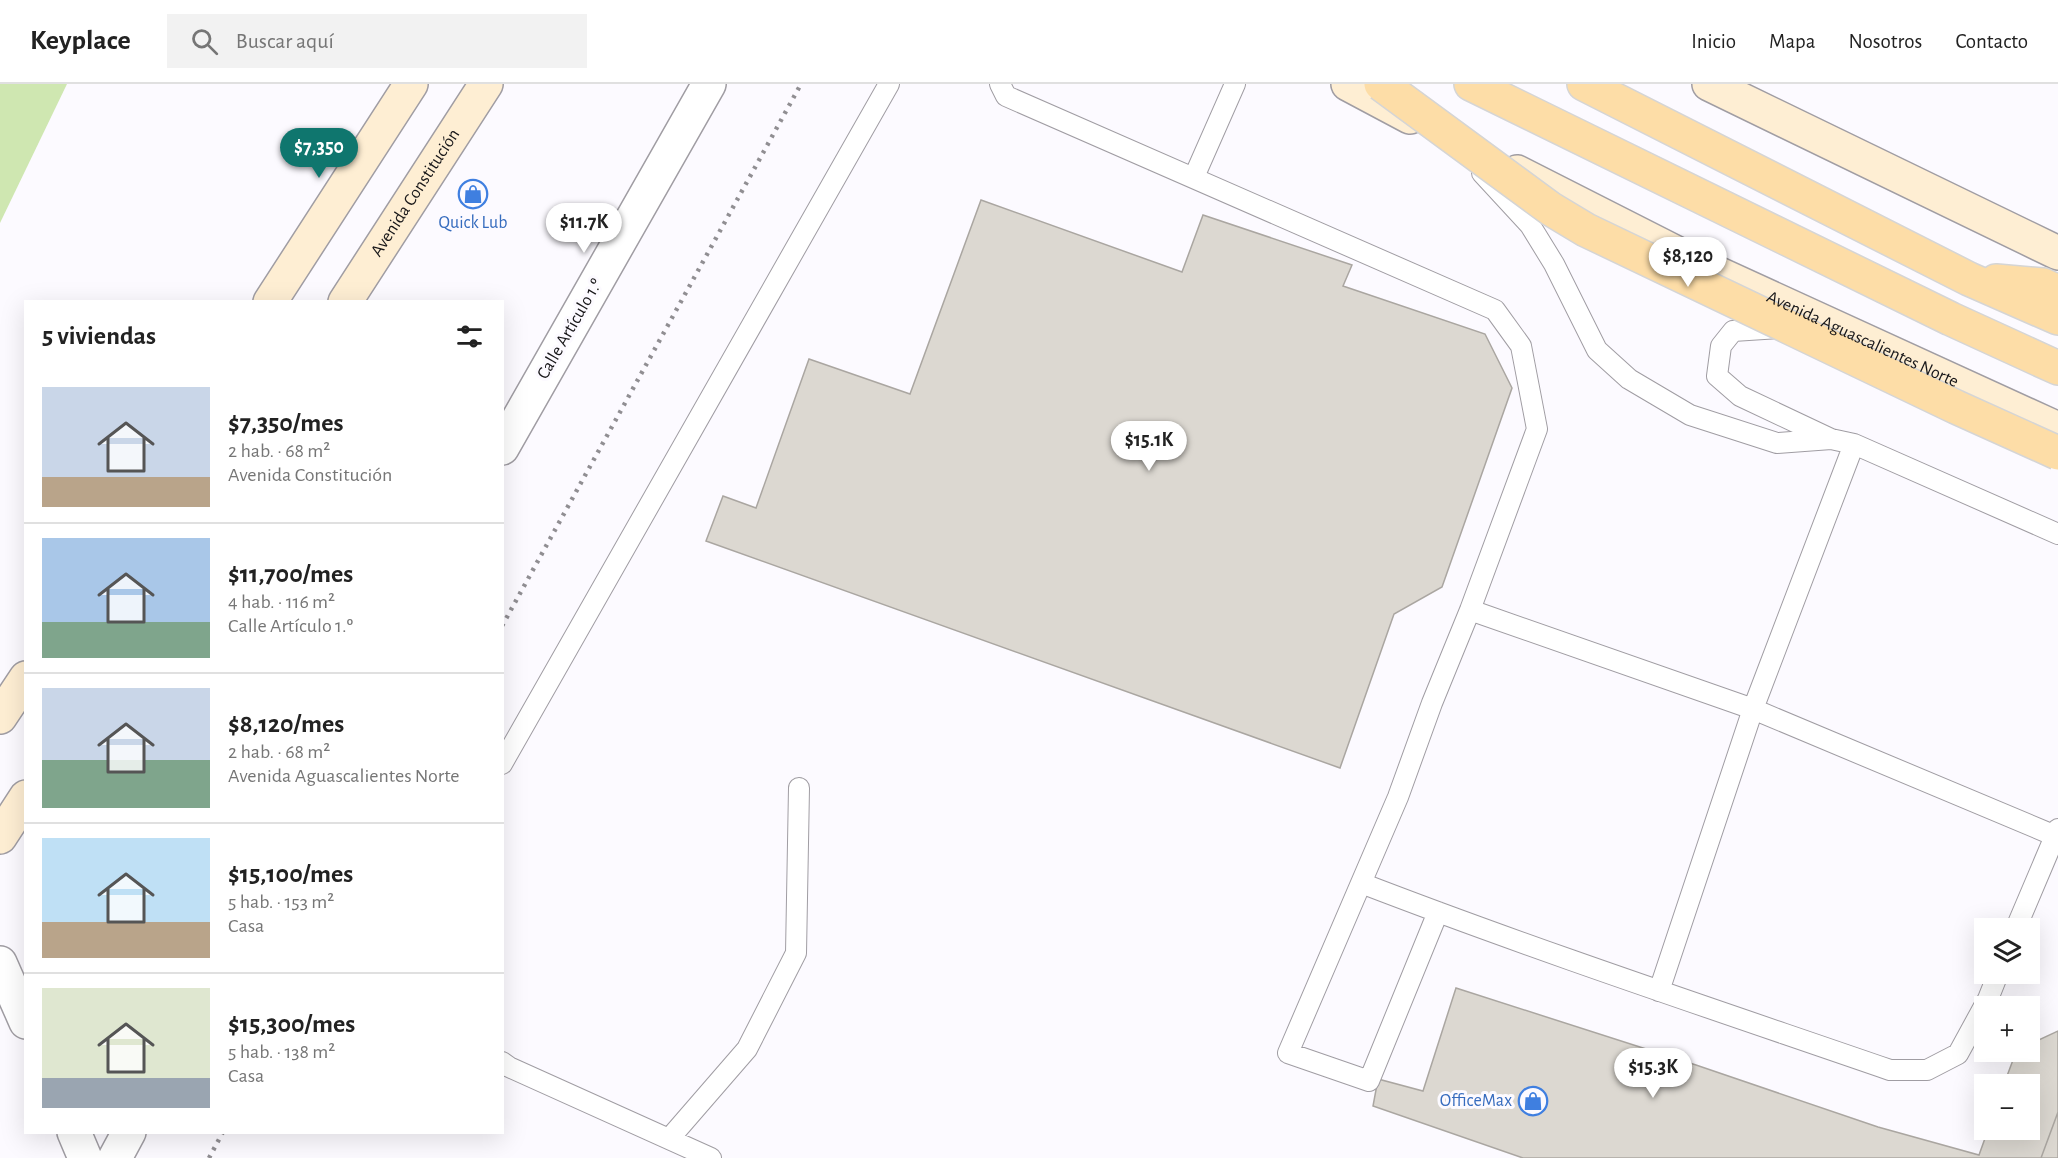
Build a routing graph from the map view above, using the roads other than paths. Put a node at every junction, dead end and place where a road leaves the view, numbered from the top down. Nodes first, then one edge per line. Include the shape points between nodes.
1 (411, 84) edge
2 (486, 84) edge
3 (709, 84) edge
4 (889, 84) edge
5 (1000, 84) edge
6 (1235, 84) edge
7 (1348, 84) edge
8 (1381, 84) edge
9 (1471, 84) edge
10 (1584, 84) edge
11 (1709, 84) edge
12 (1440, 134) junction
13 (1194, 177) junction
14 (2058, 253) edge
15 (1969, 279) junction
16 (2058, 292) edge
17 (271, 300) edge
18 (346, 300) edge
19 (2058, 318) edge
20 (1951, 319) junction
21 (1831, 326) junction
22 (2058, 368) edge
23 (2058, 392) edge
24 (2058, 429) edge
25 (1831, 439) junction
26 (504, 444) edge
27 (1854, 444) junction
28 (2058, 453) edge
29 (2058, 534) edge
30 (1470, 610) junction
31 (24, 681) edge
32 (1753, 709) junction
33 (0, 717) edge
34 (504, 760) edge
35 (800, 788) dead end
36 (24, 800) edge
37 (2057, 834) edge
38 (0, 837) edge
39 (1361, 883) junction
40 (1438, 912) junction
41 (2020, 918) edge
42 (0, 963) edge
43 (1994, 984) edge
44 (1659, 991) junction
45 (24, 1017) edge
46 (504, 1063) edge
47 (75, 1134) edge
48 (128, 1134) edge
49 (669, 1138) junction
50 (85, 1158) edge
51 (115, 1158) edge
52 (711, 1158) edge

1 - 17 main road
2 - 18 main road, Avenida Constitución
3 - 26 street, Calle Artículo 1.º
4 - 34 lane
5 - 13 lane via 1006,96
6 - 13 lane
7 - 12 main road, Avenida Aguascalientes Norte
8 - 28 main road, bridge via 1551,209 1586,230
9 - 20 main road
10 - 15 main road
11 - 14 main road
12 - 21 main road, Avenida Aguascalientes Norte via 1706,268
12 - 25 lane via 1490,180 1530,225 1597,350 1629,379 1690,415 1777,443
13 - 30 lane via 1495,310 1521,346 1537,429
15 - 16 main road via 2043,285
15 - 19 main road
20 - 22 main road
20 - 23 main road
21 - 24 main road, Avenida Aguascalientes Norte
21 - 25 lane via 1733,331 1721,346 1718,376 1740,396
25 - 27 lane
27 - 29 lane
27 - 32 lane
30 - 32 lane
30 - 39 lane
31 - 33 main road
32 - 37 lane
32 - 44 lane
35 - 49 lane via 795,953 747,1049
36 - 38 main road
37 - 41 lane
39 - 40 lane
39 - 40 lane via 1288,1053 1369,1081
40 - 44 lane
42 - 45 street
43 - 44 lane via 1958,1054 1927,1070 1890,1070
46 - 49 lane
47 - 50 street
48 - 51 street
49 - 52 lane

